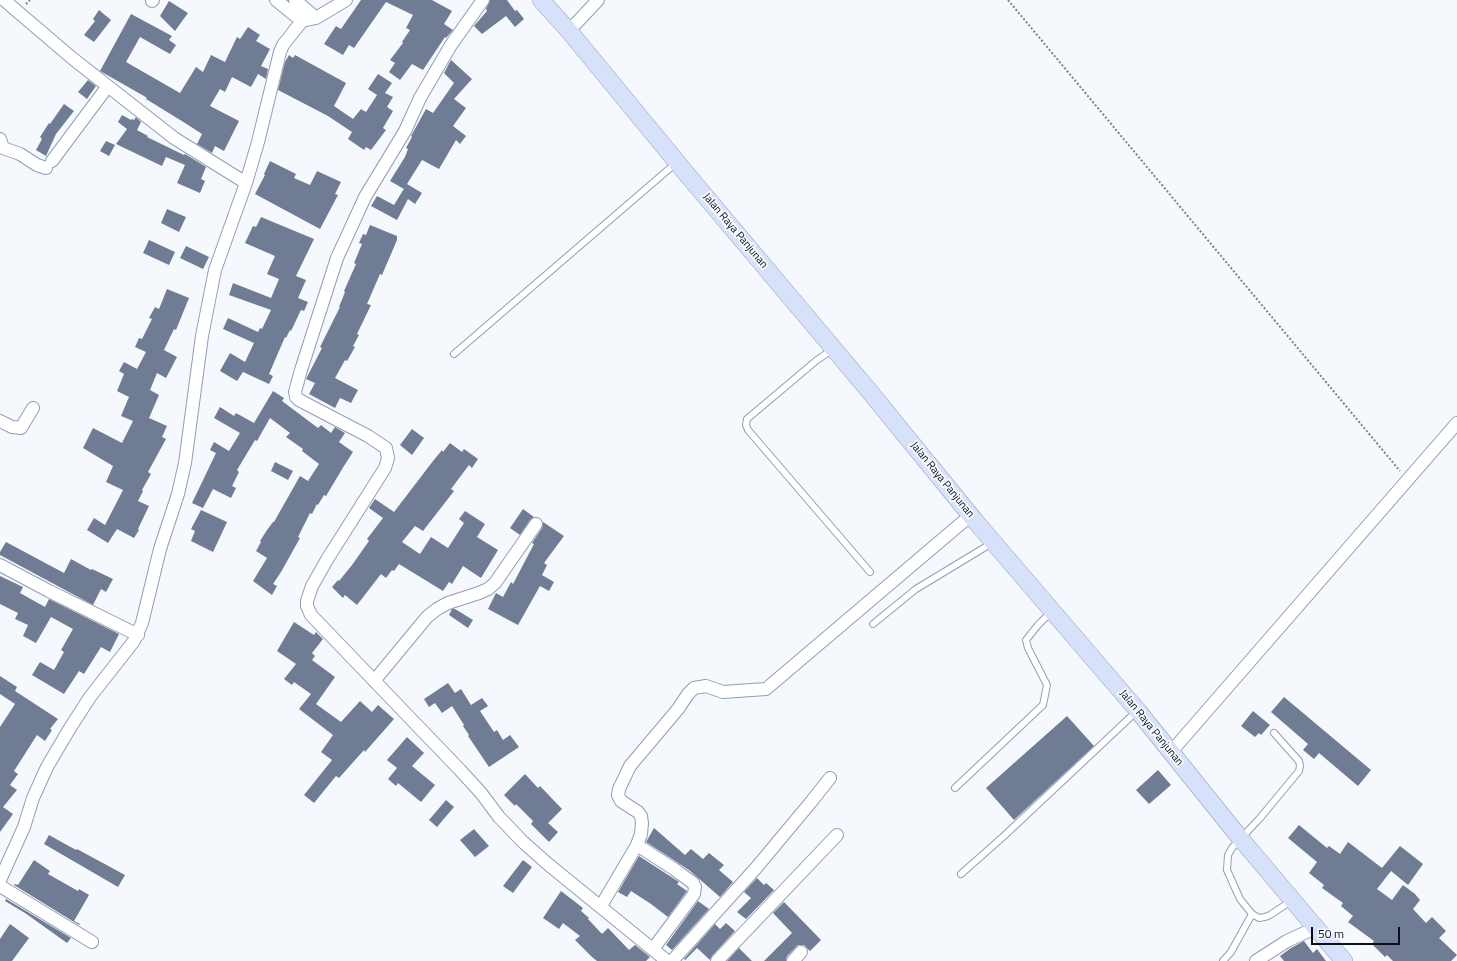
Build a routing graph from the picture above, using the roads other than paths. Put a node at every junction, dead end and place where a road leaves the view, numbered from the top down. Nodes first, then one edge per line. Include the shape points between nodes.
1 (4, 0) edge
2 (276, 0) edge
3 (295, 0) edge
4 (346, 0) edge
5 (483, 0) edge
6 (541, 0) edge
7 (598, 0) edge
8 (316, 18) junction
9 (302, 21) junction
10 (576, 24) junction
11 (108, 86) junction
12 (0, 139) edge
13 (677, 162) junction
14 (246, 183) junction
15 (834, 349) junction
16 (454, 354) dead end
17 (33, 408) dead end
18 (0, 421) edge
19 (1457, 423) edge
20 (971, 515) junction
21 (536, 524) dead end
22 (994, 542) junction
23 (0, 565) edge
24 (870, 572) dead end
25 (1053, 610) junction
26 (873, 624) dead end
27 (138, 635) junction
28 (374, 681) junction
29 (1138, 711) junction
30 (1274, 733) dead end
31 (1178, 744) junction
32 (830, 778) dead end
33 (955, 788) dead end
34 (837, 835) dead end
35 (1242, 836) junction
36 (637, 845) junction
37 (960, 874) dead end
38 (0, 880) edge
39 (0, 886) edge
40 (1292, 900) junction
41 (601, 906) junction
42 (1252, 914) junction
43 (1315, 928) junction
44 (92, 942) dead end
45 (653, 949) junction
46 (801, 952) dead end
47 (667, 961) edge
48 (672, 961) edge
49 (717, 961) edge
50 (793, 961) edge
51 (1223, 961) edge
52 (1256, 961) edge
53 (1344, 961) edge

1 - 11 street
2 - 9 street
3 - 8 street
4 - 8 street
5 - 28 street via 451,45 420,98 405,131 365,197 337,258 295,392 299,400 386,448 388,458 385,468 328,558 312,586 307,601 311,615
6 - 10 main road, Jalan Raya Panjunan
7 - 10 street
8 - 9 street
9 - 14 street via 280,52
10 - 13 main road, Jalan Raya Panjunan
11 - 12 street via 49,165 37,165 4,148
11 - 14 street via 174,138
13 - 15 main road, Jalan Raya Panjunan
13 - 16 lane
14 - 27 street via 215,270 202,336 184,468
15 - 20 main road, Jalan Raya Panjunan
15 - 24 lane via 747,419 746,425
17 - 18 street via 21,428
19 - 31 street
20 - 22 main road, Jalan Raya Panjunan
20 - 36 street via 766,689 723,692 706,686 694,688 630,766 618,789 621,801 641,816 641,834
21 - 28 street via 495,583 479,593 448,603 427,617
22 - 25 main road, Jalan Raya Panjunan
22 - 26 lane via 916,589
23 - 27 street
25 - 29 main road, Jalan Raya Panjunan
25 - 33 lane via 1026,640 1047,685 1043,705
27 - 38 street via 90,698 47,767
28 - 41 street via 477,788 499,817 523,842
29 - 31 main road, Jalan Raya Panjunan
29 - 37 lane
30 - 35 lane via 1299,761 1299,771
31 - 35 main road, Jalan Raya Panjunan
32 - 48 street via 756,868
34 - 49 street
35 - 40 main road, Jalan Raya Panjunan
35 - 42 lane via 1228,855 1227,870 1240,899
36 - 41 street
36 - 45 street via 695,886 694,894
39 - 44 street
40 - 42 lane via 1265,917 1259,918
40 - 43 main road, Jalan Raya Panjunan
41 - 45 street
42 - 51 lane via 1231,952
43 - 52 street via 1287,941
43 - 53 main road, Jalan Raya Panjunan
45 - 47 street
46 - 50 street

